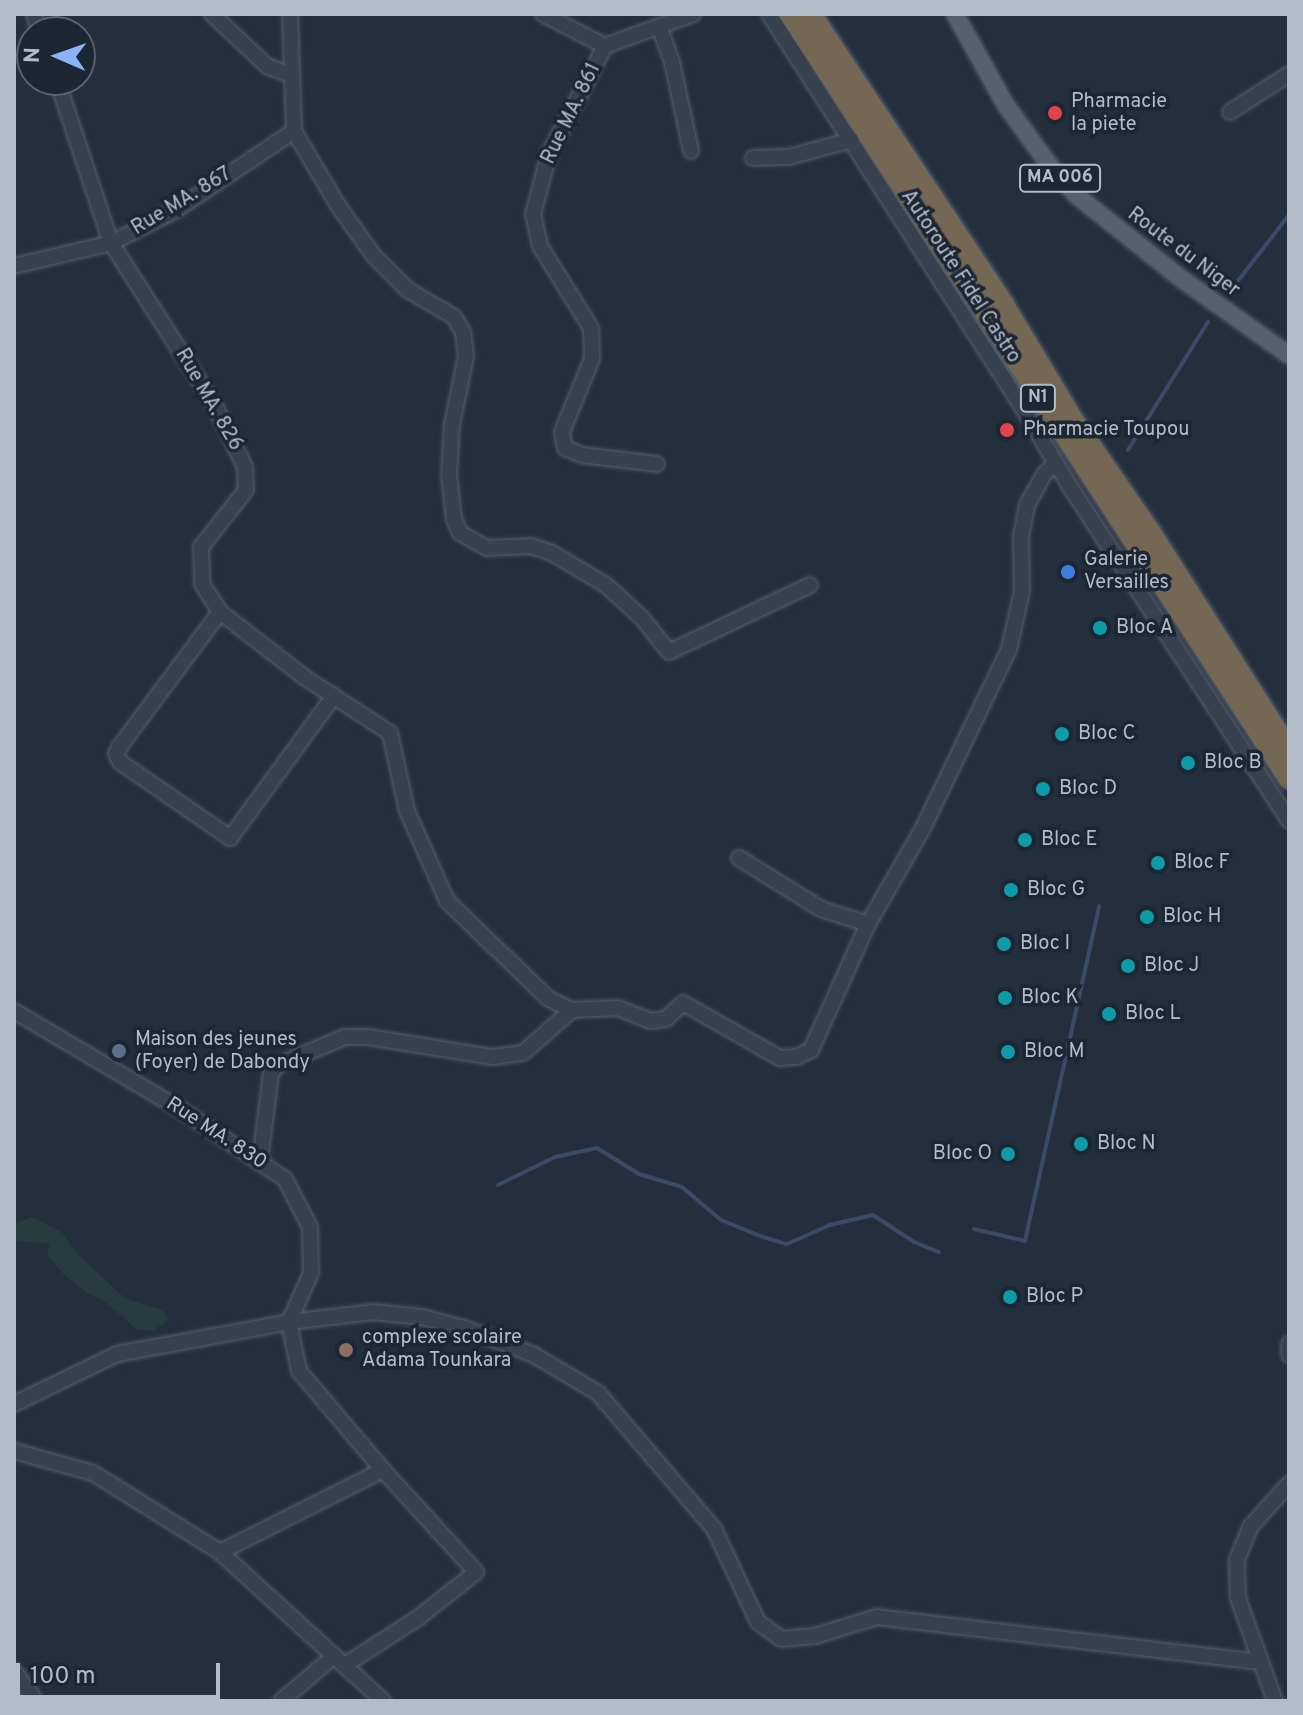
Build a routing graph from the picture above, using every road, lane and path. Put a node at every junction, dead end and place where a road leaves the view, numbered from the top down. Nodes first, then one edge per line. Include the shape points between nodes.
1 (212, 14) edge
2 (290, 14) edge
3 (543, 14) edge
4 (693, 14) edge
5 (769, 14) edge
6 (790, 14) edge
7 (811, 14) edge
8 (955, 14) edge
9 (660, 29) junction
10 (605, 46) junction
11 (1289, 74) edge
12 (291, 75) junction
13 (62, 96) edge
14 (1230, 112) dead end
15 (294, 131) junction
16 (852, 140) junction
17 (691, 151) dead end
18 (753, 158) dead end
19 (111, 243) junction
20 (14, 266) edge
21 (1289, 355) edge
22 (1056, 463) junction
23 (657, 464) dead end
24 (810, 585) dead end
25 (220, 612) junction
26 (334, 696) junction
27 (1289, 750) edge
28 (1289, 779) edge
29 (1289, 821) edge
30 (739, 858) dead end
31 (868, 924) junction
32 (572, 1010) junction
33 (14, 1011) edge
34 (260, 1161) junction
35 (289, 1322) junction
36 (1289, 1344) edge
37 (1289, 1355) edge
38 (14, 1404) edge
39 (14, 1451) edge
40 (383, 1470) junction
41 (1289, 1484) edge
42 (220, 1552) junction
43 (339, 1660) junction
44 (1261, 1662) junction
45 (14, 1671) edge
46 (36, 1701) edge
47 (281, 1701) edge
48 (383, 1701) edge
49 (1275, 1701) edge

1 - 12 street via 267,66
2 - 12 street
3 - 10 street
4 - 9 street, Rue MA. 861
5 - 16 street
6 - 28 highway, Autoroute Fidel Castro / N1
7 - 27 highway, Autoroute Fidel Castro / N1
8 - 21 main road, Route du Niger / MA 006 via 1005,104 1067,186
9 - 10 street, Rue MA. 861
9 - 17 street
10 - 23 street, Rue MA. 861 via 549,154 533,214 540,246 591,328 592,359 562,432 565,448
11 - 14 street
12 - 15 street
13 - 19 street, Rue MA. 826
15 - 19 street, Rue MA. 867 via 176,210
15 - 24 street via 374,256 408,290 454,317 463,332 466,356 452,425 449,475 460,533 487,548 531,546 552,553 606,585 669,652
16 - 18 street via 789,157
16 - 22 street
19 - 20 street, Rue MA. 867
19 - 25 street, Rue MA. 826 via 214,404 245,467 246,490 201,547 202,584
22 - 29 street
22 - 31 street via 1027,505 1021,536 1022,591 1009,649 923,828
25 - 26 street, Rue MA. 826
25 - 26 street via 120,746 120,762 230,838
26 - 32 street, Rue MA. 826 via 390,733 407,811 447,901 549,999
30 - 31 street via 821,909
31 - 32 street via 811,1050 796,1057 780,1058 752,1045 683,1003 666,1019 651,1021 618,1008
32 - 34 street via 523,1053 493,1057 345,1037 278,1065 271,1073
33 - 34 street, Rue MA. 830
34 - 35 street, Rue MA. 830 via 285,1179 310,1227 311,1273
35 - 38 street via 117,1354
35 - 40 street via 299,1371
35 - 44 street via 373,1312 422,1317 534,1355 598,1393 714,1529 758,1622 781,1639 815,1636 877,1617
36 - 37 street
39 - 42 street via 93,1473
40 - 42 street
40 - 43 street via 476,1572 418,1618
41 - 44 street via 1251,1526 1237,1560 1238,1598
42 - 43 street
43 - 47 street
43 - 48 street
44 - 49 street
45 - 46 street

